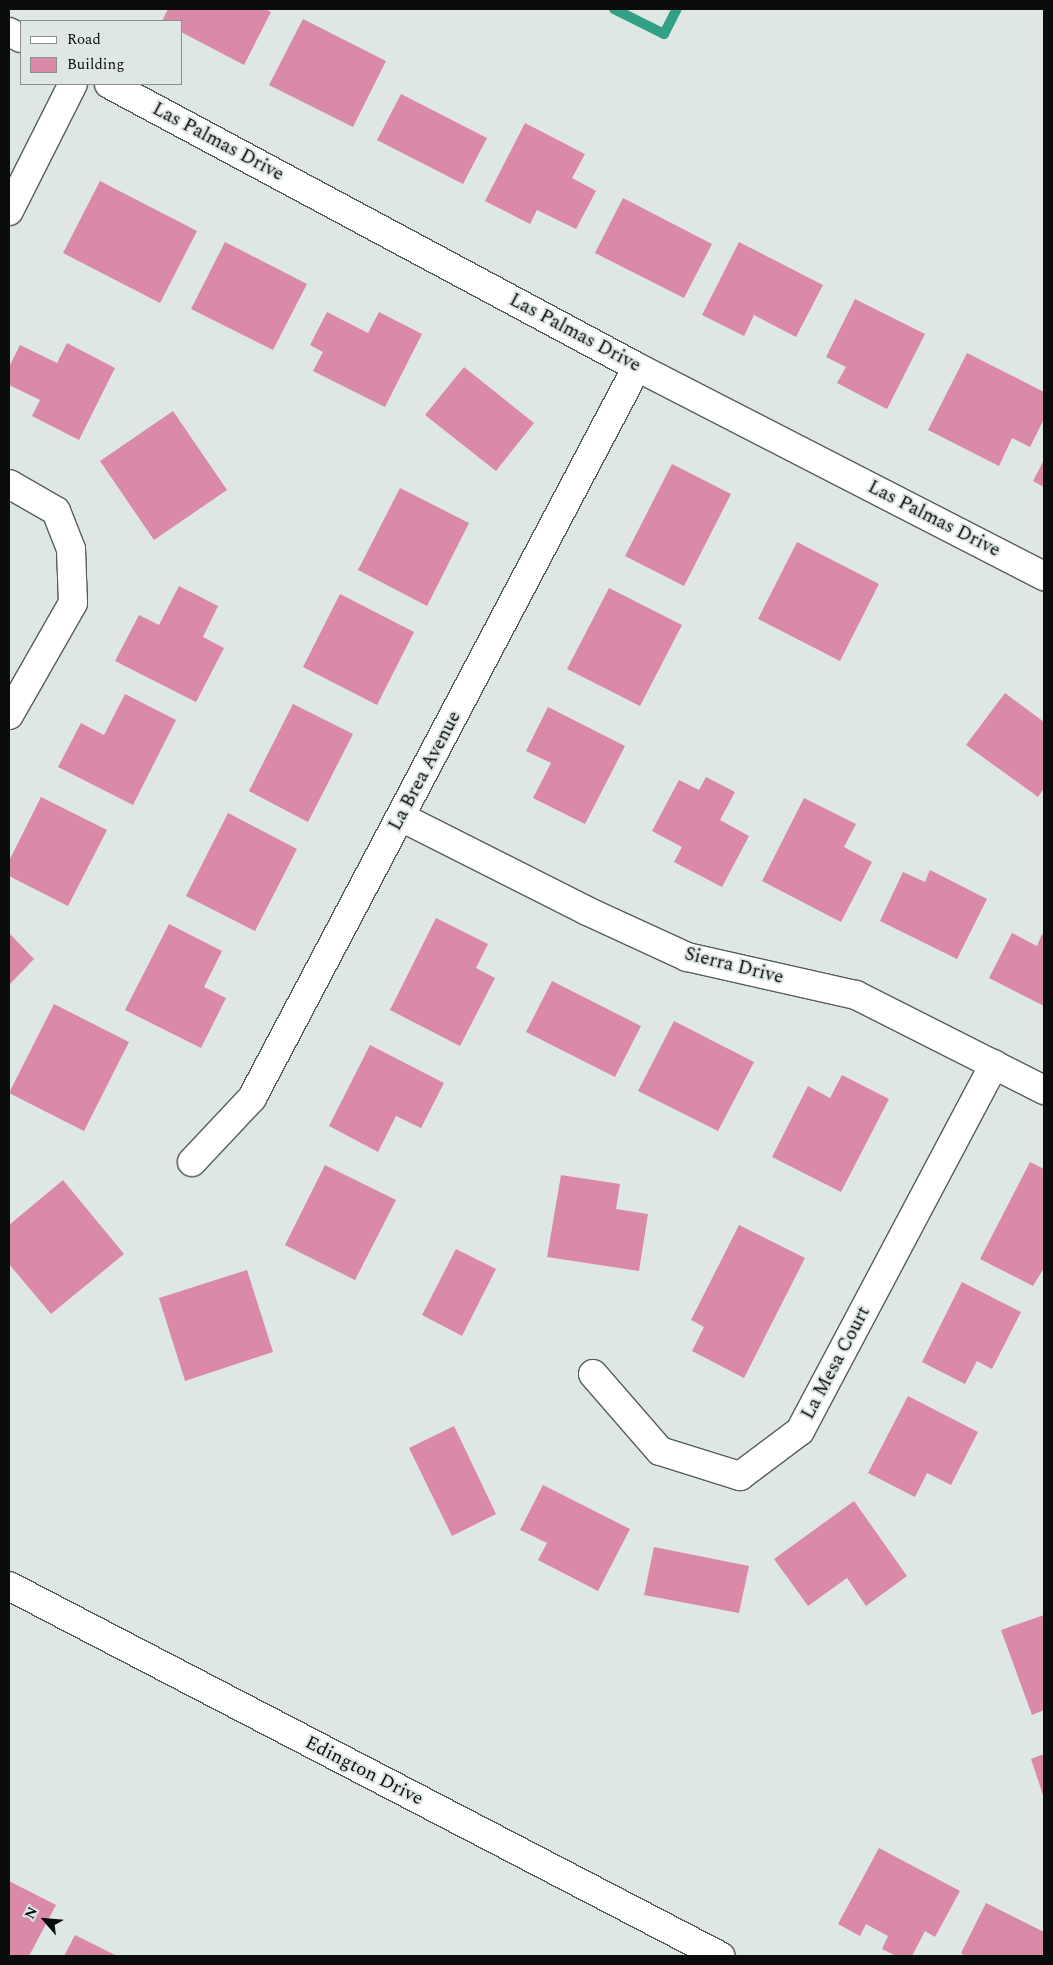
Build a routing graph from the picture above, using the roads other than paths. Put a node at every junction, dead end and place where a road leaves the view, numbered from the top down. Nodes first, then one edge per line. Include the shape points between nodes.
1 (72, 85) edge
2 (111, 85) edge
3 (9, 211) edge
4 (638, 367) junction
5 (9, 484) edge
6 (1044, 576) edge
7 (9, 715) edge
8 (401, 817) junction
9 (994, 1064) junction
10 (1044, 1090) edge
11 (192, 1162) dead end
12 (593, 1374) dead end
13 (9, 1586) edge
14 (720, 1956) edge

1 - 3 street
2 - 4 street, Las Palmas Drive
4 - 6 street, Las Palmas Drive
4 - 8 street, La Brea Avenue
5 - 7 street via 56,510 71,549 73,603
8 - 9 street, Sierra Drive via 587,911 687,957 856,994
8 - 11 street, La Brea Avenue via 252,1098
9 - 10 street, Sierra Drive
9 - 12 street, La Mesa Court via 800,1431 740,1476 660,1451
13 - 14 street, Edington Drive

